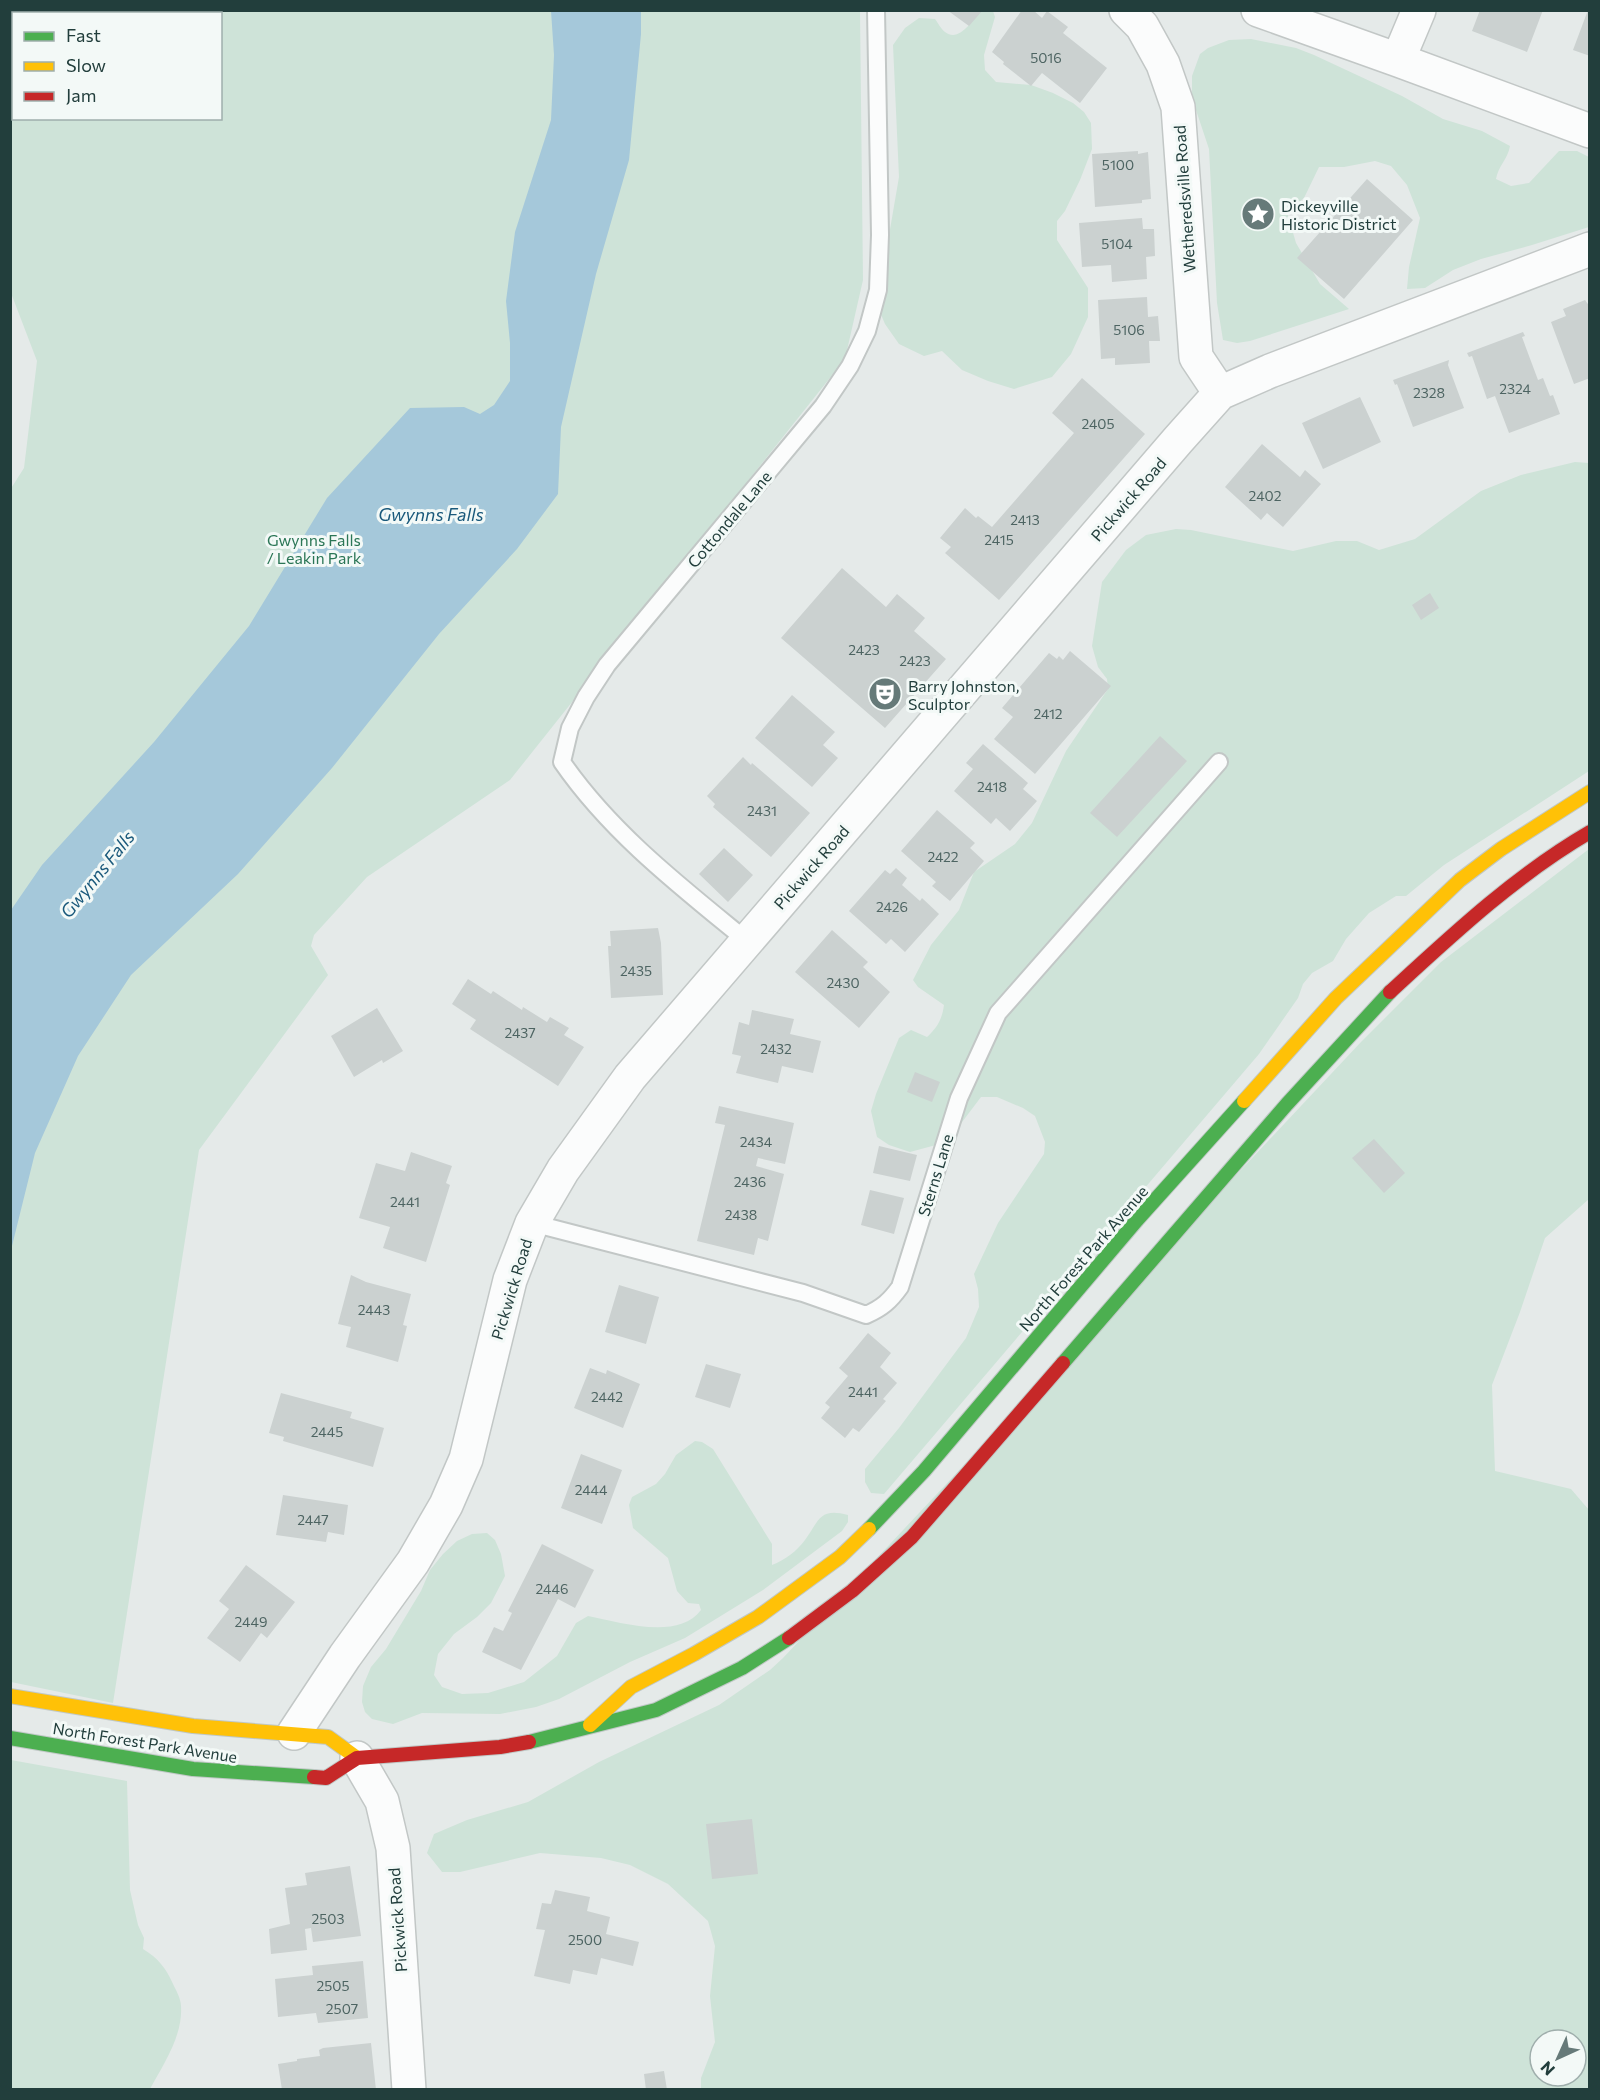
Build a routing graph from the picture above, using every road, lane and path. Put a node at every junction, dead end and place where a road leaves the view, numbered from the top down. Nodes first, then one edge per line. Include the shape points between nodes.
1 (876, 10) edge
2 (1126, 10) edge
3 (1258, 10) edge
4 (1419, 10) edge
5 (1398, 60) junction
6 (1590, 131) edge
7 (1590, 249) edge
8 (1220, 393) junction
9 (1219, 762) dead end
10 (1590, 792) edge
11 (1590, 832) edge
12 (747, 941) junction
13 (532, 1223) junction
14 (10, 1696) edge
15 (588, 1726) junction
16 (294, 1733) junction
17 (10, 1738) edge
18 (357, 1758) junction
19 (409, 2090) edge

1 - 12 lane, Cottondale Lane via 880,235 878,290 867,331 824,406 607,665 570,728 562,762 582,792 608,819 674,882
2 - 8 street, Wetheredsville Road via 1142,26 1163,64 1178,107 1196,357
3 - 5 street
4 - 5 street
5 - 6 street
7 - 8 street, Pickwick Road
8 - 12 street, Pickwick Road
9 - 13 lane, Sterns Lane via 998,1013 959,1098 900,1287 891,1301 866,1315 803,1293
10 - 15 main road, North Forest Park Avenue via 1460,880 1336,998 1137,1220 924,1471 840,1557 758,1617 631,1687
11 - 15 main road, North Forest Park Avenue via 1467,921 1383,999 1287,1104 933,1514 860,1584 802,1629 742,1668 656,1710
12 - 13 street, Pickwick Road via 630,1077 563,1170
13 - 16 street, Pickwick Road via 510,1280 466,1459 446,1505 413,1562
14 - 16 main road, North Forest Park Avenue via 193,1726
15 - 18 main road, North Forest Park Avenue via 500,1747
16 - 18 main road, North Forest Park Avenue via 328,1737
17 - 18 main road, North Forest Park Avenue via 193,1769 251,1774 326,1778
18 - 19 street, Pickwick Road via 382,1801 393,1848

